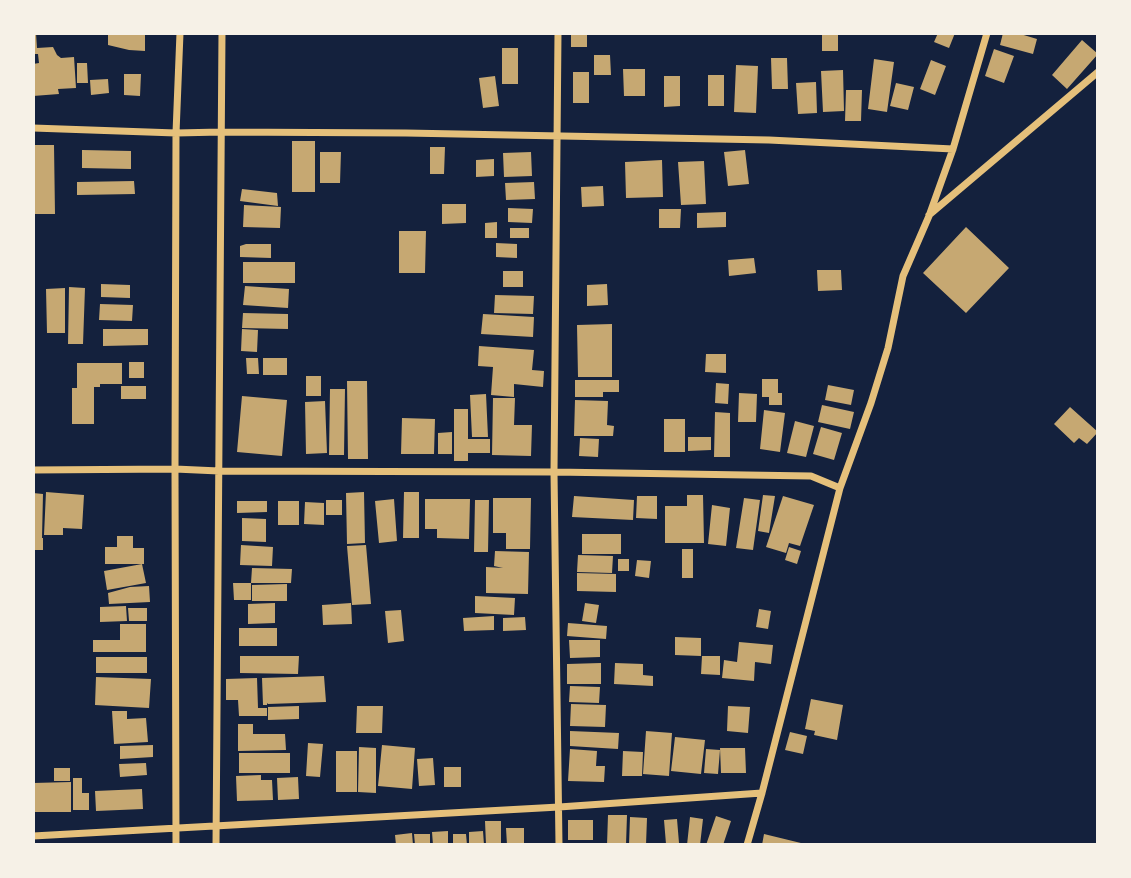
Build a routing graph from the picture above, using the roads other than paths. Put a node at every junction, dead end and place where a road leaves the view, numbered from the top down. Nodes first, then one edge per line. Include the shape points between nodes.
1 (180, 33) edge
2 (222, 33) edge
3 (558, 33) edge
4 (987, 33) edge
5 (1098, 72) edge
6 (33, 128) edge
7 (221, 132) junction
8 (176, 134) junction
9 (558, 137) junction
10 (953, 149) junction
11 (929, 216) junction
12 (175, 469) junction
13 (33, 470) edge
14 (219, 471) junction
15 (554, 472) junction
16 (840, 488) junction
17 (762, 793) junction
18 (559, 807) junction
19 (215, 825) junction
20 (176, 827) junction
21 (33, 836) edge
22 (176, 845) edge
23 (216, 845) edge
24 (559, 845) edge
25 (747, 845) edge

1 - 8 street
2 - 7 street
3 - 9 street
4 - 10 street
5 - 11 street
6 - 8 street
7 - 8 street
7 - 9 street
7 - 14 street
8 - 12 street
9 - 10 street via 769,139
9 - 15 street
10 - 11 street
11 - 16 street via 903,276 888,348
12 - 13 street
12 - 14 street
12 - 20 street
14 - 15 street
14 - 19 street
15 - 16 street via 811,476
15 - 18 street
16 - 17 street
17 - 18 street
17 - 25 street
18 - 19 street
18 - 24 street
19 - 20 street
19 - 23 street
20 - 21 street
20 - 22 street

